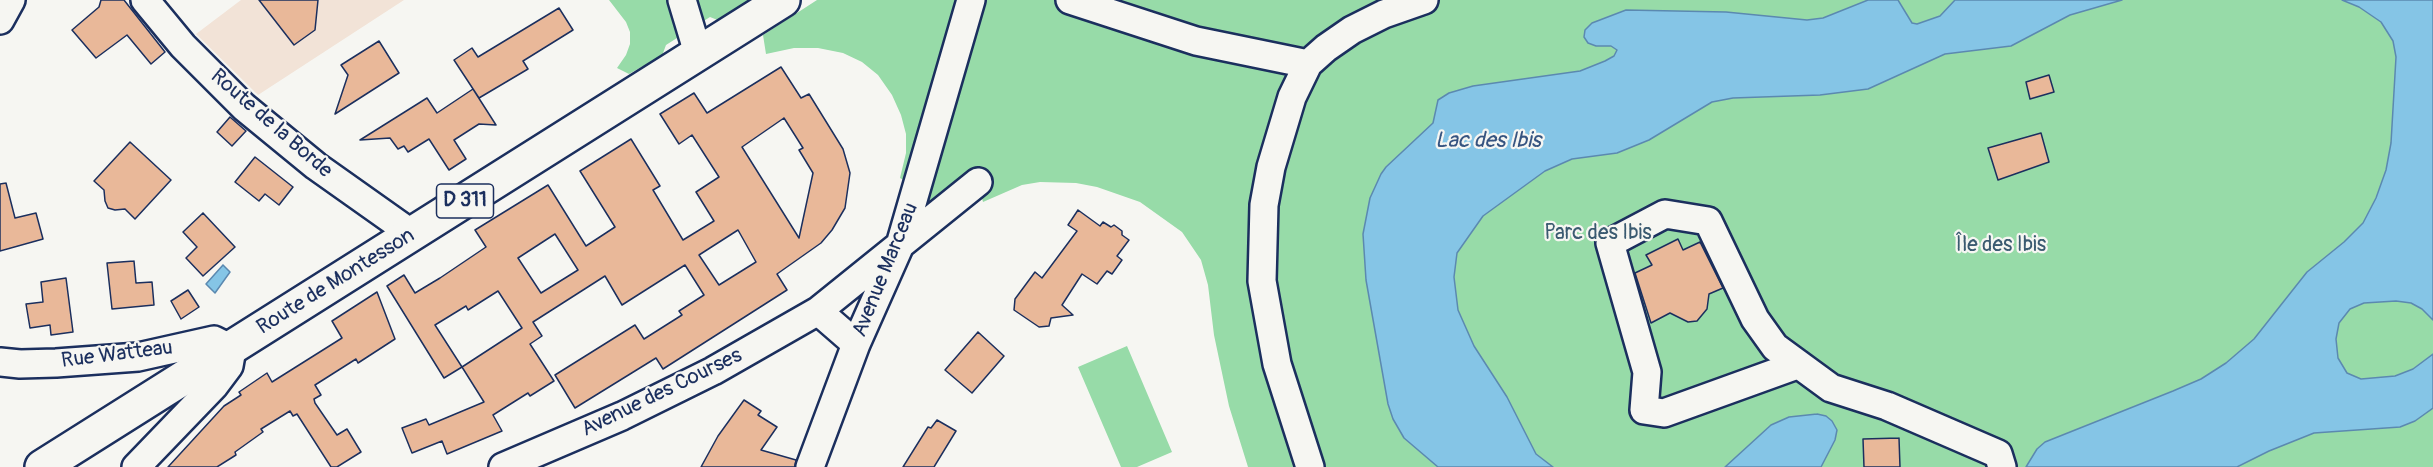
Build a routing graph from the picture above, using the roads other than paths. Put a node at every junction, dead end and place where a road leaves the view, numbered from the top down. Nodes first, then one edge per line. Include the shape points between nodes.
1 (11, 0) edge
2 (145, 0) edge
3 (682, 0) edge
4 (783, 0) edge
5 (971, 0) edge
6 (1070, 0) edge
7 (1424, 0) edge
8 (0, 20) edge
9 (698, 53) junction
10 (1308, 64) junction
11 (978, 182) dead end
12 (412, 234) junction
13 (900, 245) junction
14 (818, 311) junction
15 (856, 344) junction
16 (232, 349) junction
17 (0, 362) edge
18 (1797, 365) junction
19 (42, 467) edge
20 (136, 467) edge
21 (503, 467) edge
22 (810, 467) edge
23 (1310, 467) edge
24 (2002, 467) edge

1 - 8 street
2 - 12 street, Route de la Borde via 183,46 244,106 316,165
3 - 9 street
4 - 9 main road, Route de Montesson / D 311
5 - 13 street, Avenue Marceau
6 - 10 street via 1196,41
7 - 10 street via 1352,30
9 - 12 main road, Route de Montesson / D 311
10 - 23 street via 1280,133 1264,205 1262,281 1288,401
11 - 13 street, Avenue des Courses
12 - 16 main road, Route de Montesson / D 311
13 - 14 street, Avenue des Courses
13 - 15 street, Avenue Marceau
14 - 15 street
14 - 21 street, Avenue des Courses via 703,376
15 - 22 street, Avenue Marceau
16 - 17 street, Rue Watteau via 214,340 138,357 56,363
16 - 19 main road, Route de Montesson / D 311
16 - 20 street via 229,366 214,386
18 - 18 street via 1664,413 1644,410 1647,372 1610,243 1665,214 1708,221 1755,319 1775,347
18 - 24 street via 1831,388 1887,406 1998,454

